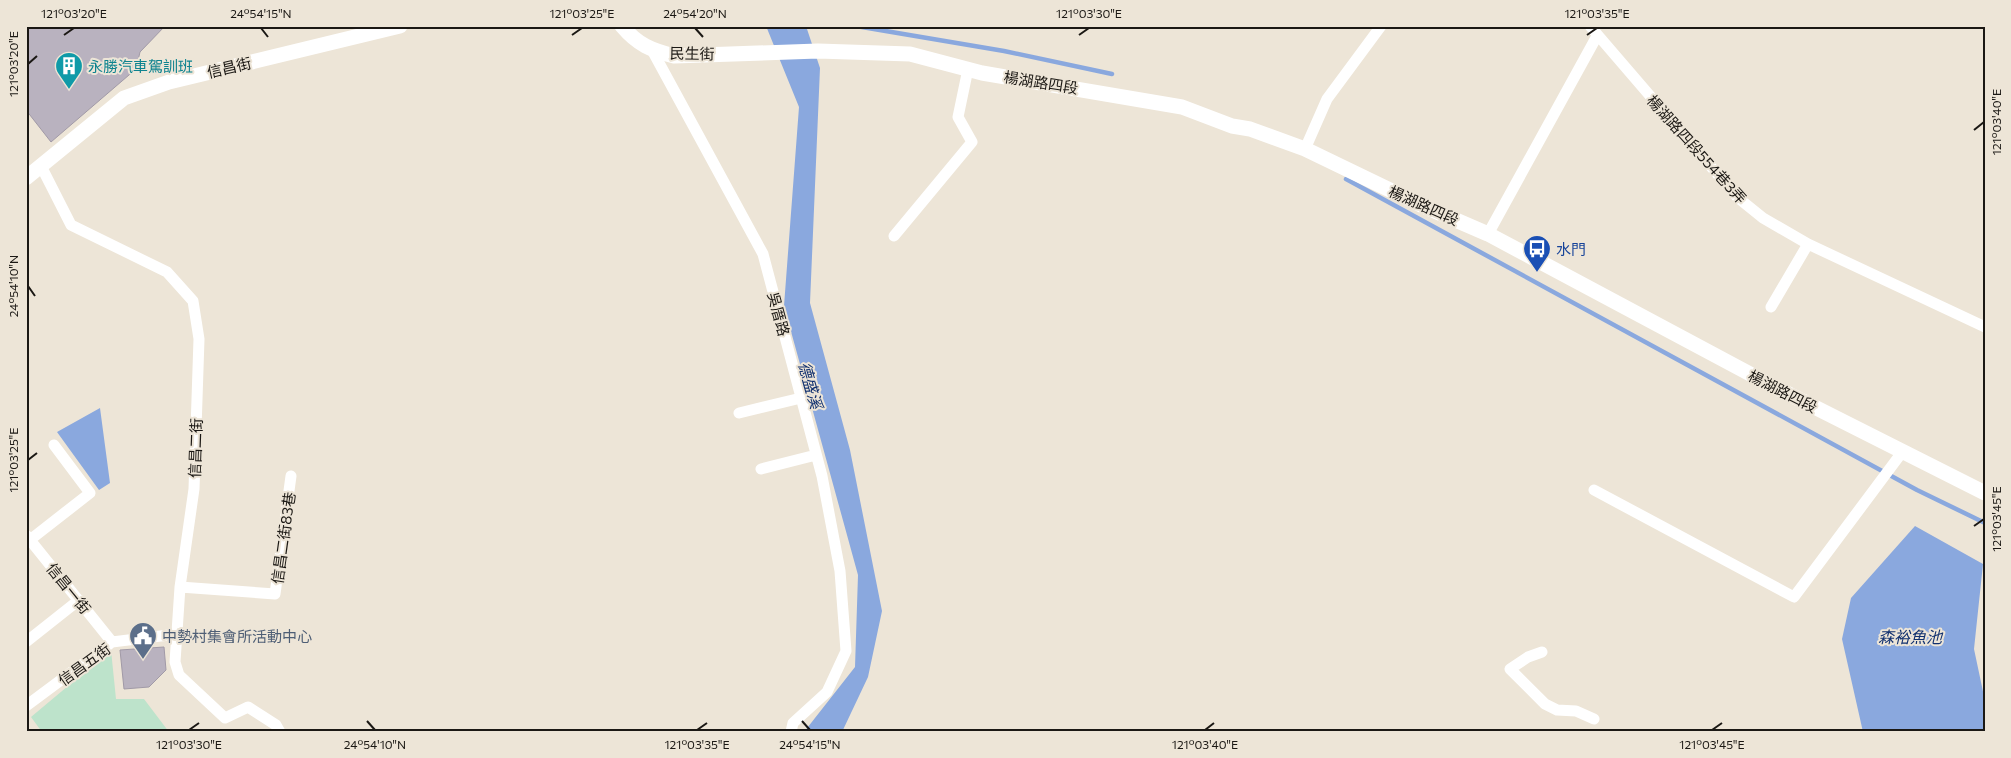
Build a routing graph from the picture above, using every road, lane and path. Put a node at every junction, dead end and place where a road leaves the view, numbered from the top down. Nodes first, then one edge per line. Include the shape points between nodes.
1 (400, 26) edge
2 (622, 26) edge
3 (1381, 26) edge
4 (1593, 31) edge
5 (652, 50) junction
6 (818, 51) joint
7 (968, 69) junction
8 (1305, 149) junction
9 (41, 166) junction
10 (26, 178) edge
11 (1488, 234) junction
12 (894, 236) dead end
13 (1808, 244) junction
14 (1771, 307) dead end
15 (1985, 327) edge
16 (801, 398) junction
17 (739, 413) dead end
18 (54, 445) dead end
19 (1903, 452) junction
20 (816, 455) junction
21 (761, 470) dead end
22 (291, 476) dead end
23 (1594, 490) dead end
24 (1985, 492) edge
25 (28, 539) edge
26 (180, 587) junction
27 (79, 600) junction
28 (177, 634) junction
29 (26, 642) edge
30 (112, 642) junction
31 (1542, 652) dead end
32 (26, 706) edge
33 (1594, 719) dead end
34 (280, 732) edge
35 (791, 732) edge

1 - 9 street, 信昌街 via 169,82 124,98
2 - 5 street, 民生街 via 633,39
3 - 8 street via 1327,99
4 - 11 street
4 - 13 street, 楊湖路四段554巷3弄 via 1737,197 1763,218
5 - 6 street, 民生街 via 674,56
5 - 16 street, 吳厝路 via 763,254
6 - 7 street, 楊湖路四段 via 910,54
7 - 8 street, 楊湖路四段 via 1182,107
7 - 12 street via 958,117 972,142
8 - 11 street, 楊湖路四段
9 - 10 street, 信昌街
9 - 26 street, 信昌二街 via 72,225 167,272 193,301 199,339 194,489
11 - 19 street, 楊湖路四段
13 - 14 street
13 - 15 street, 楊湖路四段554巷3弄
16 - 17 street
16 - 20 street, 吳厝路
18 - 25 street via 90,493
19 - 23 street via 1794,596
19 - 24 street, 楊湖路四段
20 - 21 street
20 - 35 street, 吳厝路 via 840,571 846,650 827,692 793,723
22 - 26 street, 信昌二街83巷 via 275,594
25 - 27 street, 信昌一街
26 - 28 street, 信昌二街
27 - 29 street
27 - 30 street, 信昌一街
28 - 30 street, 信昌五街
28 - 34 street, 信昌二街 via 175,662 178,675 210,706 225,718 248,707 276,724
30 - 32 street, 信昌五街
31 - 33 street via 1510,669 1545,704

